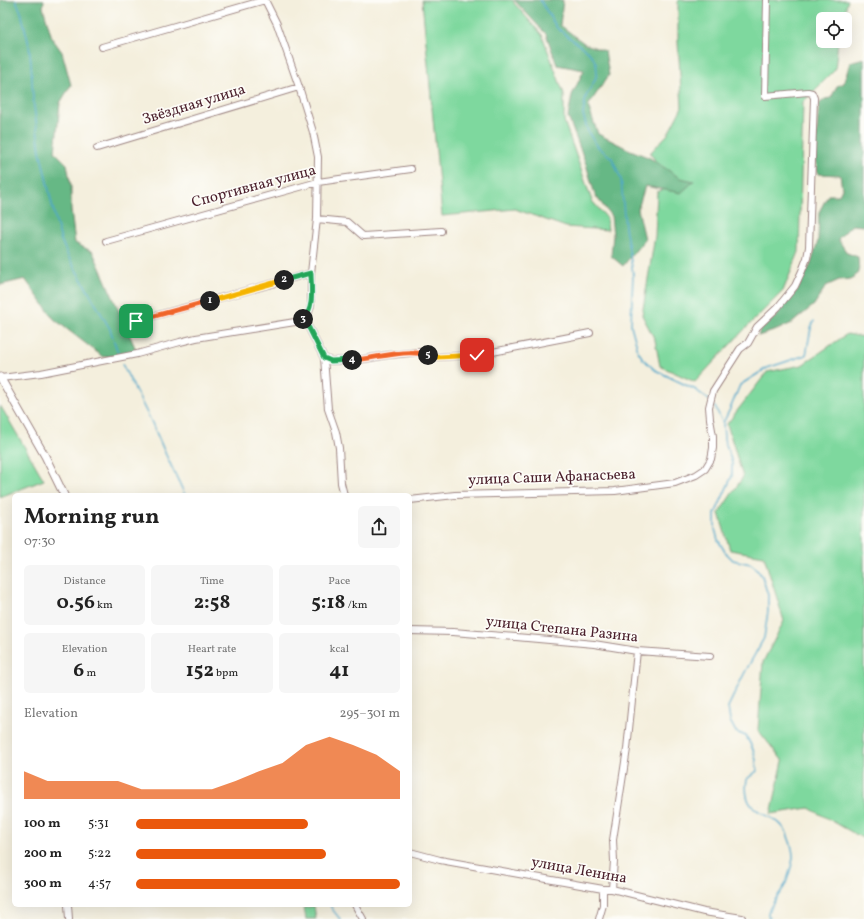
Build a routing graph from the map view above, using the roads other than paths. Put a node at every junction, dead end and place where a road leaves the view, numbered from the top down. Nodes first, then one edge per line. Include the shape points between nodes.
1 (265, 0) edge
2 (767, 0) edge
3 (102, 47) dead end
4 (300, 87) junction
5 (97, 148) dead end
6 (411, 169) dead end
7 (318, 182) junction
8 (317, 218) junction
9 (441, 231) dead end
10 (106, 241) dead end
11 (311, 273) junction
12 (136, 321) dead end
13 (301, 321) junction
14 (590, 334) dead end
15 (324, 358) junction
16 (0, 377) edge
17 (63, 493) edge
18 (344, 493) edge
19 (412, 500) edge
20 (412, 631) edge
21 (637, 651) junction
22 (710, 656) dead end
23 (412, 853) edge
24 (603, 889) junction
25 (612, 889) junction
26 (68, 907) edge
27 (355, 907) edge
28 (742, 918) dead end
29 (69, 919) edge
30 (363, 919) edge
31 (599, 919) edge

1 - 3 street
1 - 4 street via 277,24
2 - 19 street, улица Саши Афанасьева via 765,96 808,92 812,93 814,98 809,247 795,286 740,350 713,391 709,407 713,448 711,459 705,469 675,483 616,491 455,494
4 - 5 street, Звёздная улица
4 - 7 street via 318,157
6 - 7 street, Спортивная улица
7 - 8 street
7 - 10 street, Спортивная улица
8 - 9 street via 347,222 362,236
8 - 11 street
11 - 12 street
11 - 13 street via 311,305 306,317
13 - 15 street via 309,328
13 - 16 street via 196,338 137,354 41,373
14 - 15 street via 477,355 438,357 420,352 388,354 358,360 331,361
15 - 18 street via 328,410 339,448
16 - 17 street
20 - 21 street, улица Степана Разина via 516,637 594,644
21 - 22 street, улица Степана Разина
21 - 25 street via 628,749 613,840
23 - 24 street, улица Ленина via 440,860
24 - 25 street, улица Ленина
24 - 31 street via 603,905
25 - 28 street, улица Ленина via 704,912
26 - 29 street
27 - 30 street

